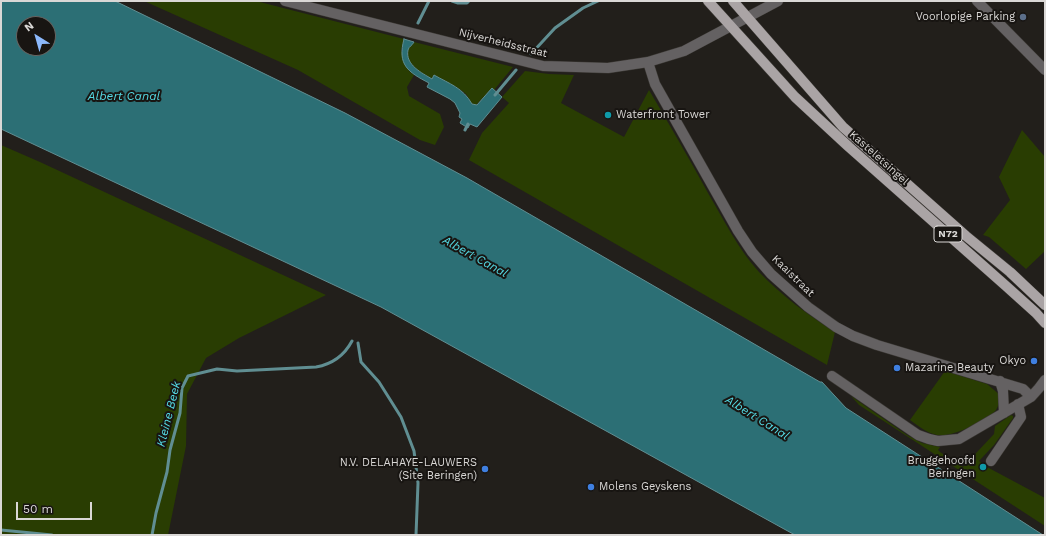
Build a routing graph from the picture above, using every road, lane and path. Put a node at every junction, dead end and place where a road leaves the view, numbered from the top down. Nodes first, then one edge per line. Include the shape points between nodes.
1 (285, 1) edge
2 (708, 1) edge
3 (733, 1) edge
4 (778, 1) edge
5 (977, 1) edge
6 (747, 17) junction
7 (731, 26) junction
8 (648, 62) junction
9 (1045, 70) edge
10 (1045, 304) edge
11 (1045, 323) edge
12 (832, 376) dead end
13 (1045, 380) edge
14 (1000, 381) junction
15 (1031, 397) junction
16 (1018, 404) junction
17 (1004, 413) junction
18 (991, 461) dead end

1 - 8 street, Nijverheidsstraat via 543,66 608,68
2 - 7 main road, Kasteletsingel / N72
3 - 6 main road, Kasteletsingel / N72
4 - 6 street, Nijverheidsstraat
5 - 9 street
6 - 7 street, Nijverheidsstraat
6 - 10 main road, Kasteletsingel / N72 via 843,127
7 - 8 street, Nijverheidsstraat via 684,51
7 - 11 main road, Kasteletsingel / N72 via 795,97
8 - 14 street, Kaaistraat via 654,84 730,217 752,252 771,274 808,307 853,336
12 - 17 street via 918,435 929,439 946,441 959,438
13 - 15 street
14 - 15 street, Kaaistraat via 1023,389
14 - 17 street
15 - 16 street
16 - 17 street
16 - 18 street via 1021,417

